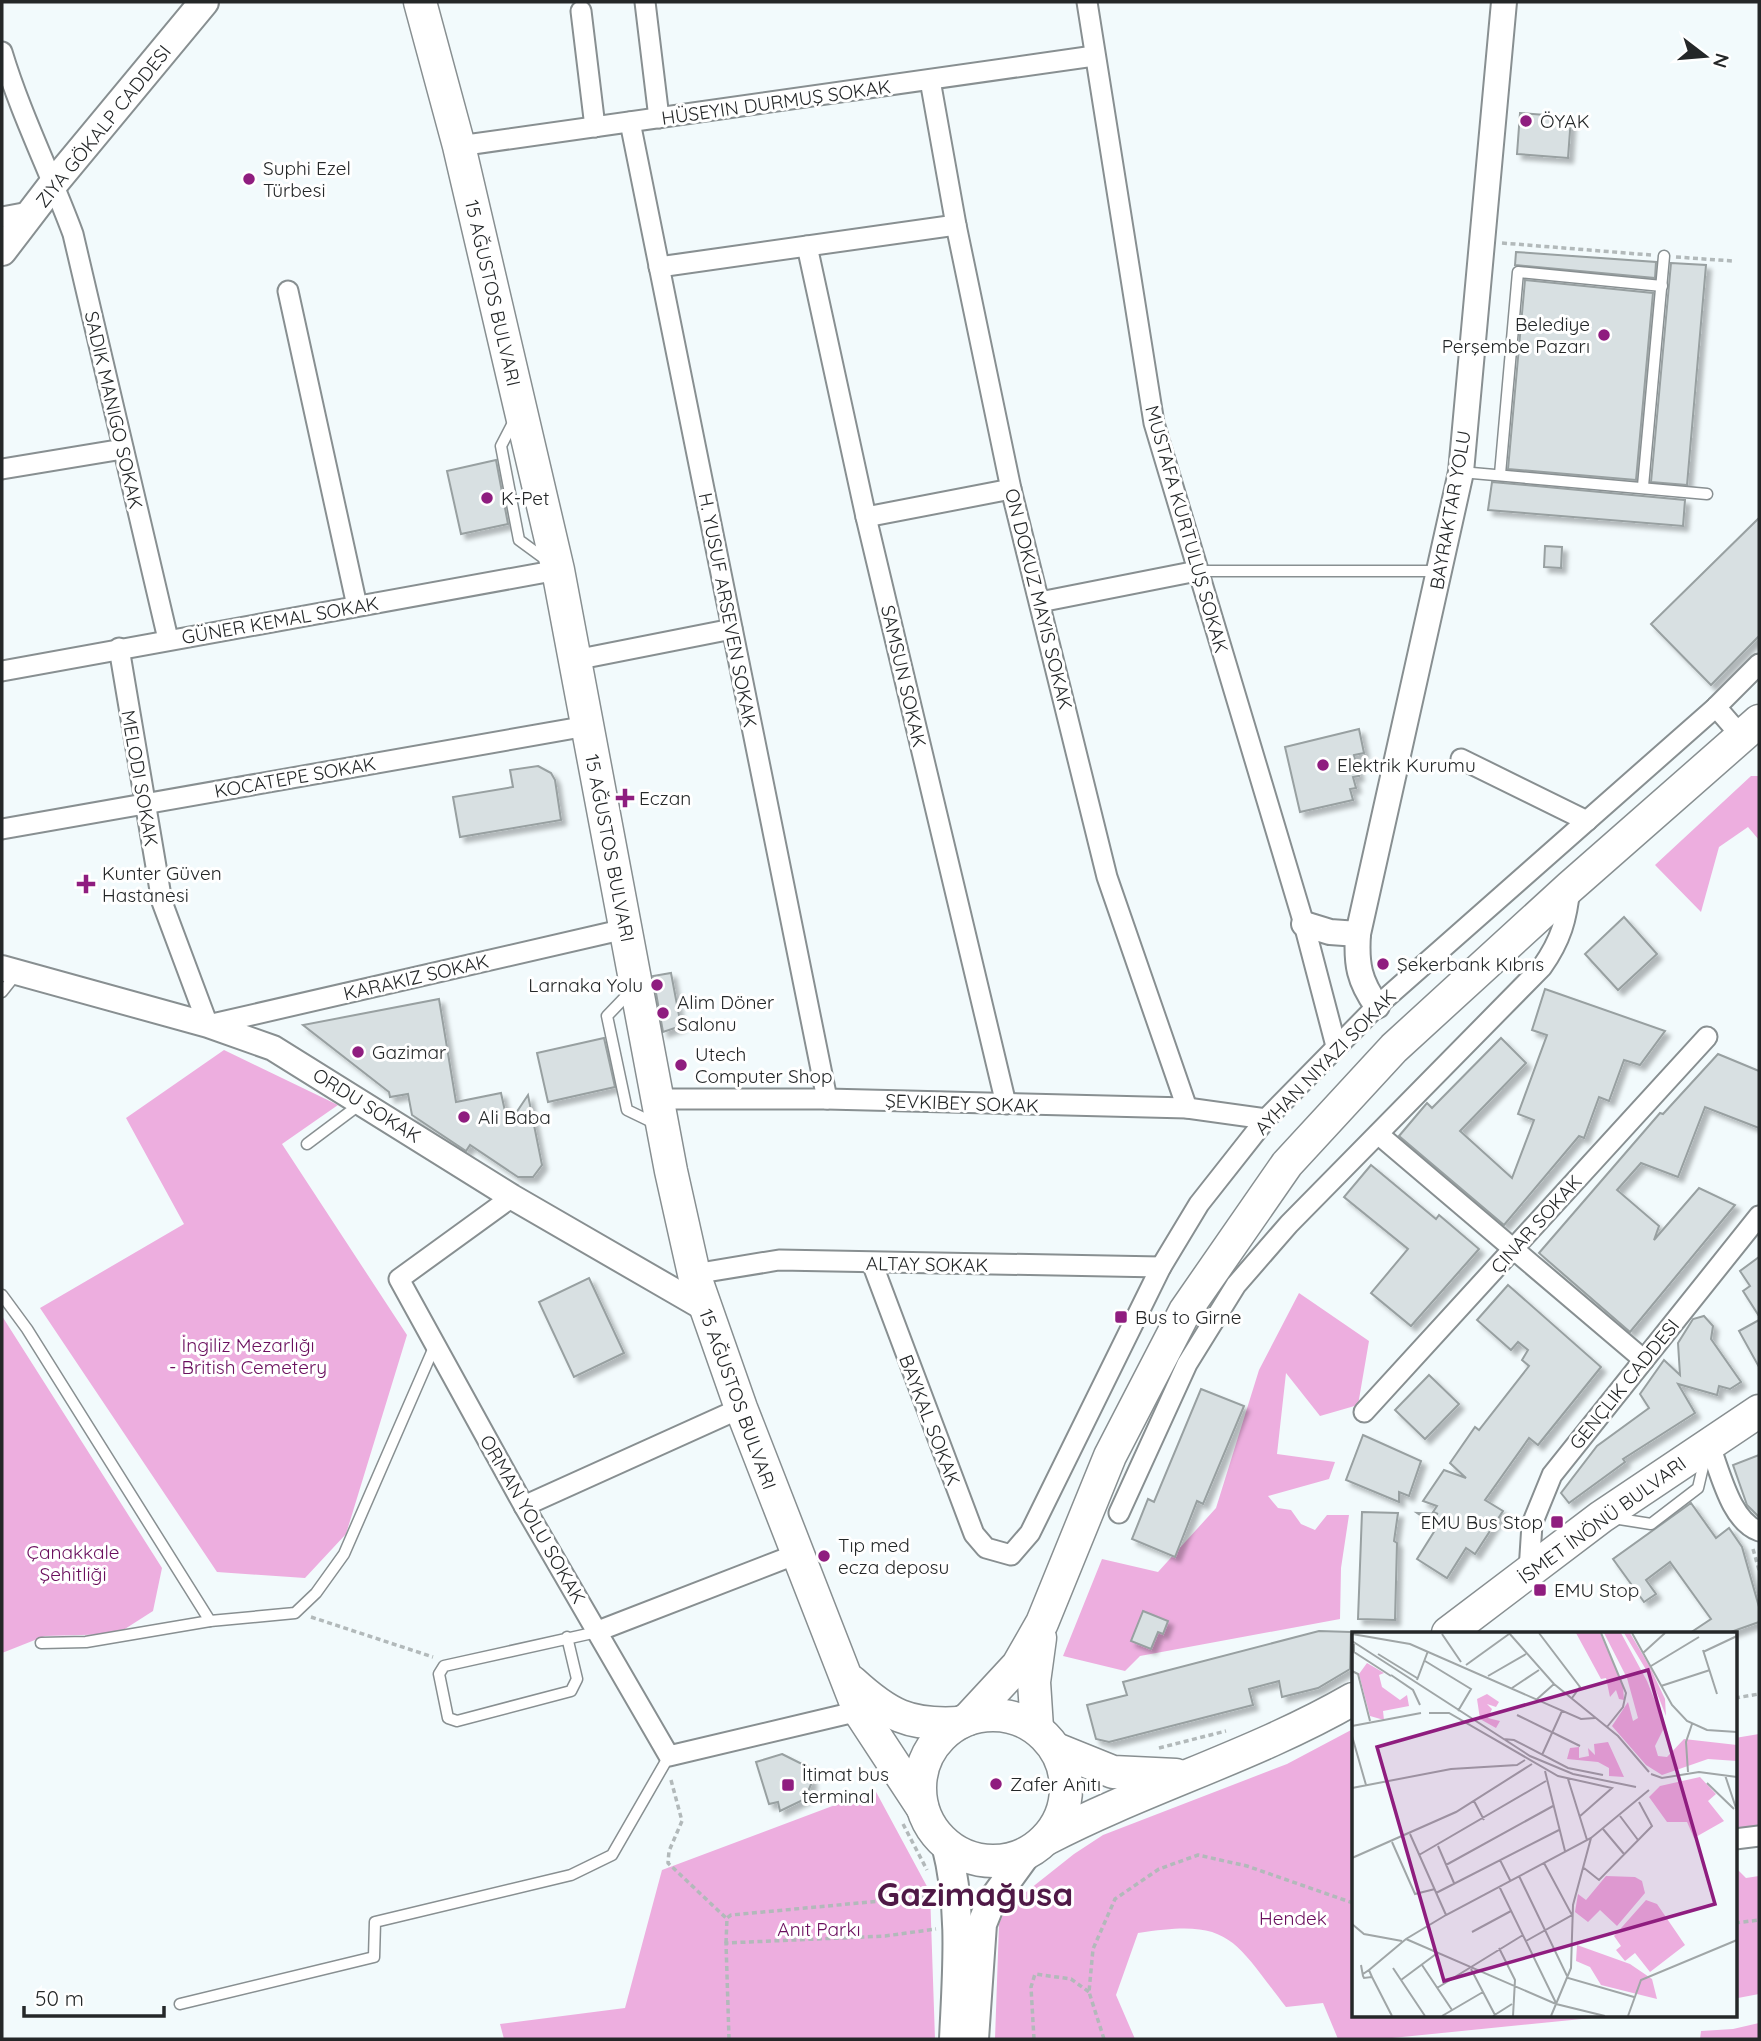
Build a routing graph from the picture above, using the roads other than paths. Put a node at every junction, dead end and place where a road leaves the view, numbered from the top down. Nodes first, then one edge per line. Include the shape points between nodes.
1 (204, 2) edge
2 (420, 2) edge
3 (645, 2) edge
4 (1087, 2) edge
5 (1504, 2) edge
6 (581, 11) dead end
7 (2, 52) edge
8 (1094, 56) junction
9 (930, 80) junction
10 (659, 118) junction
11 (630, 122) junction
12 (596, 127) junction
13 (459, 146) junction
14 (54, 183) junction
15 (34, 211) junction
16 (2, 217) edge
17 (956, 225) junction
18 (807, 246) junction
19 (2, 251) edge
20 (1664, 256) road end
21 (659, 267) junction
22 (1662, 286) junction
23 (288, 291) dead end
24 (123, 449) junction
25 (2, 469) edge
26 (1461, 472) junction
27 (1500, 474) junction
28 (1643, 486) junction
29 (1011, 489) junction
30 (1707, 494) dead end
31 (866, 517) junction
32 (558, 570) junction
33 (1197, 571) junction
34 (1440, 571) junction
35 (1040, 602) junction
36 (357, 606) junction
37 (732, 629) junction
38 (168, 639) junction
39 (119, 648) junction
40 (575, 660) junction
41 (1759, 664) edge
42 (2, 671) edge
43 (1716, 708) junction
44 (587, 726) junction
45 (1751, 729) edge
46 (1461, 759) dead end
47 (143, 803) junction
48 (1587, 821) junction
49 (2, 829) edge
50 (1570, 887) junction
51 (1304, 924) junction
52 (625, 929) junction
53 (1358, 934) junction
54 (10, 970) edge
55 (2, 992) edge
56 (1377, 1006) junction
57 (208, 1025) junction
58 (1707, 1037) dead end
59 (1336, 1046) junction
60 (827, 1098) junction
61 (362, 1102) junction
62 (1006, 1104) junction
63 (1187, 1108) junction
64 (660, 1113) junction
65 (1266, 1119) junction
66 (1378, 1134) junction
67 (307, 1144) dead end
68 (512, 1197) junction
69 (1759, 1216) edge
70 (1513, 1250) junction
71 (872, 1263) junction
72 (1161, 1267) junction
73 (694, 1274) junction
74 (2, 1295) edge
75 (704, 1308) junction
76 (435, 1345) junction
77 (1644, 1360) junction
78 (741, 1408) junction
79 (1759, 1411) edge
80 (1364, 1412) dead end
81 (1709, 1444) junction
82 (524, 1506) junction
83 (1119, 1513) dead end
84 (1759, 1531) edge
85 (797, 1555) junction
86 (1011, 1555) joint
87 (1529, 1571) junction
88 (210, 1620) junction
89 (1042, 1623) junction
90 (598, 1631) junction
91 (1449, 1632) edge
92 (567, 1637) junction
93 (41, 1643) dead end
94 (848, 1678) junction
95 (1352, 1700) edge
96 (859, 1711) junction
97 (963, 1721) junction
98 (1046, 1739) junction
99 (668, 1759) junction
100 (1184, 1776) junction
101 (922, 1807) junction
102 (1759, 1836) edge
103 (1736, 1839) edge
104 (946, 1844) junction
105 (1036, 1847) junction
106 (180, 2004) dead end
107 (954, 2039) edge
108 (974, 2039) edge

1 - 14 main road, ZIYA GÖKALP CADDESI
2 - 13 main road, 15 AĞUSTOS BULVARI
3 - 10 street
4 - 8 street, MUSTAFA KURTULUŞ SOKAK
5 - 26 street, BAYRAKTAR YOLU
6 - 12 street
7 - 14 street via 18,105
8 - 9 street, HÜSEYIN DURMUŞ SOKAK
8 - 33 street, MUSTAFA KURTULUŞ SOKAK via 1154,424
9 - 10 street, HÜSEYIN DURMUŞ SOKAK
9 - 17 street
10 - 11 street, HÜSEYIN DURMUŞ SOKAK
11 - 12 street, HÜSEYIN DURMUŞ SOKAK
11 - 21 street, H. YUSUF ARSEVEN SOKAK
12 - 13 street, HÜSEYIN DURMUŞ SOKAK
13 - 32 main road, 15 AĞUSTOS BULVARI
14 - 15 main road, ZIYA GÖKALP CADDESI
14 - 24 street via 73,234
15 - 16 street
15 - 19 main road, ZIYA GÖKALP CADDESI
17 - 18 street
17 - 29 street
18 - 21 street
18 - 31 street, SAMSUN SOKAK
20 - 22 lane
21 - 37 street, H. YUSUF ARSEVEN SOKAK
22 - 27 lane via 1518,272
22 - 28 lane
23 - 36 street
24 - 25 street
24 - 38 street
26 - 27 lane
26 - 34 street, BAYRAKTAR YOLU
27 - 28 lane
28 - 30 lane
29 - 31 street
29 - 35 street
31 - 62 street, SAMSUN SOKAK
32 - 36 street, GÜNER KEMAL SOKAK
32 - 40 main road, 15 AĞUSTOS BULVARI
33 - 34 lane
33 - 35 street
33 - 51 street, MUSTAFA KURTULUŞ SOKAK
34 - 53 street, BAYRAKTAR YOLU
35 - 63 street via 1107,877
36 - 38 street, GÜNER KEMAL SOKAK
37 - 40 street
37 - 60 street, H. YUSUF ARSEVEN SOKAK
38 - 39 street, GÜNER KEMAL SOKAK
39 - 42 street, GÜNER KEMAL SOKAK
39 - 47 street, MELODI SOKAK
40 - 44 main road, 15 AĞUSTOS BULVARI
41 - 43 street, AYHAN NIYAZI SOKAK
43 - 45 street
43 - 48 street, AYHAN NIYAZI SOKAK
44 - 47 street, KOCATEPE SOKAK
44 - 52 main road, 15 AĞUSTOS BULVARI
45 - 50 main road
46 - 48 street
47 - 49 street, KOCATEPE SOKAK
47 - 57 street, MELODI SOKAK via 162,902
48 - 56 street, AYHAN NIYAZI SOKAK
50 - 66 street via 1566,922 1542,967
50 - 89 main road via 1394,1048 1287,1164 1236,1234 1185,1311 1110,1456
51 - 53 street
51 - 59 street, MUSTAFA KURTULUŞ SOKAK
52 - 57 street
52 - 64 main road, 15 AĞUSTOS BULVARI
53 - 56 street, BAYRAKTAR YOLU via 1356,965
54 - 55 lane
54 - 57 street, ORDU SOKAK
56 - 59 street, AYHAN NIYAZI SOKAK
57 - 61 street, ORDU SOKAK via 274,1048
58 - 70 street
59 - 65 street, AYHAN NIYAZI SOKAK
60 - 62 street, ŞEVKIBEY SOKAK
60 - 64 street, ŞEVKIBEY SOKAK
61 - 67 lane
61 - 68 street, ORDU SOKAK
62 - 63 street, ŞEVKIBEY SOKAK
63 - 65 street, ŞEVKIBEY SOKAK
64 - 73 main road, 15 AĞUSTOS BULVARI
65 - 72 street, AYHAN NIYAZI SOKAK via 1199,1204
66 - 70 street
66 - 83 street via 1236,1285 1187,1364
68 - 75 street, ORDU SOKAK
68 - 76 street, ORMAN YOLU SOKAK via 399,1279
69 - 77 street, GENÇLIK CADDESI
70 - 77 street
70 - 80 street
71 - 72 street, ALTAY SOKAK
71 - 73 street, ALTAY SOKAK via 779,1260
71 - 86 street, BAYKAL SOKAK via 974,1534 986,1549
72 - 86 street, AYHAN NIYAZI SOKAK via 1030,1533
73 - 75 main road, 15 AĞUSTOS BULVARI
74 - 88 lane
75 - 78 main road, 15 AĞUSTOS BULVARI
76 - 82 street, ORMAN YOLU SOKAK
76 - 88 lane via 344,1554 316,1593 295,1613
77 - 87 street, GENÇLIK CADDESI via 1552,1475 1532,1524
78 - 82 street
78 - 85 main road, 15 AĞUSTOS BULVARI
79 - 81 main road
81 - 84 street via 1735,1507 1744,1522
81 - 87 main road
82 - 90 street, ORMAN YOLU SOKAK
85 - 90 street
85 - 94 main road, 15 AĞUSTOS BULVARI
87 - 91 main road
88 - 93 lane via 86,1642
89 - 97 main road via 1012,1674
89 - 98 main road via 1034,1682
90 - 92 lane
90 - 99 street, ORMAN YOLU SOKAK
92 - 92 lane via 444,1666 439,1674 448,1717 457,1721 571,1691 577,1679
94 - 96 main road, 15 AĞUSTOS BULVARI
94 - 97 main road, 15 AĞUSTOS BULVARI via 901,1718 932,1725
95 - 100 main road via 1304,1728
96 - 99 street
96 - 101 main road, 15 AĞUSTOS BULVARI
97 - 98 main road via 1003,1715
97 - 101 main road via 940,1738 926,1759 921,1774
98 - 100 main road via 1113,1772
98 - 105 main road via 1063,1764 1066,1796 1056,1827
99 - 106 lane via 612,1855 570,1875 375,1922 374,1957
100 - 105 main road via 1103,1810
101 - 104 main road via 935,1834
102 - 103 street
104 - 105 main road via 976,1860 1010,1860
104 - 107 main road via 959,1925
105 - 108 main road via 990,1904 982,1924

